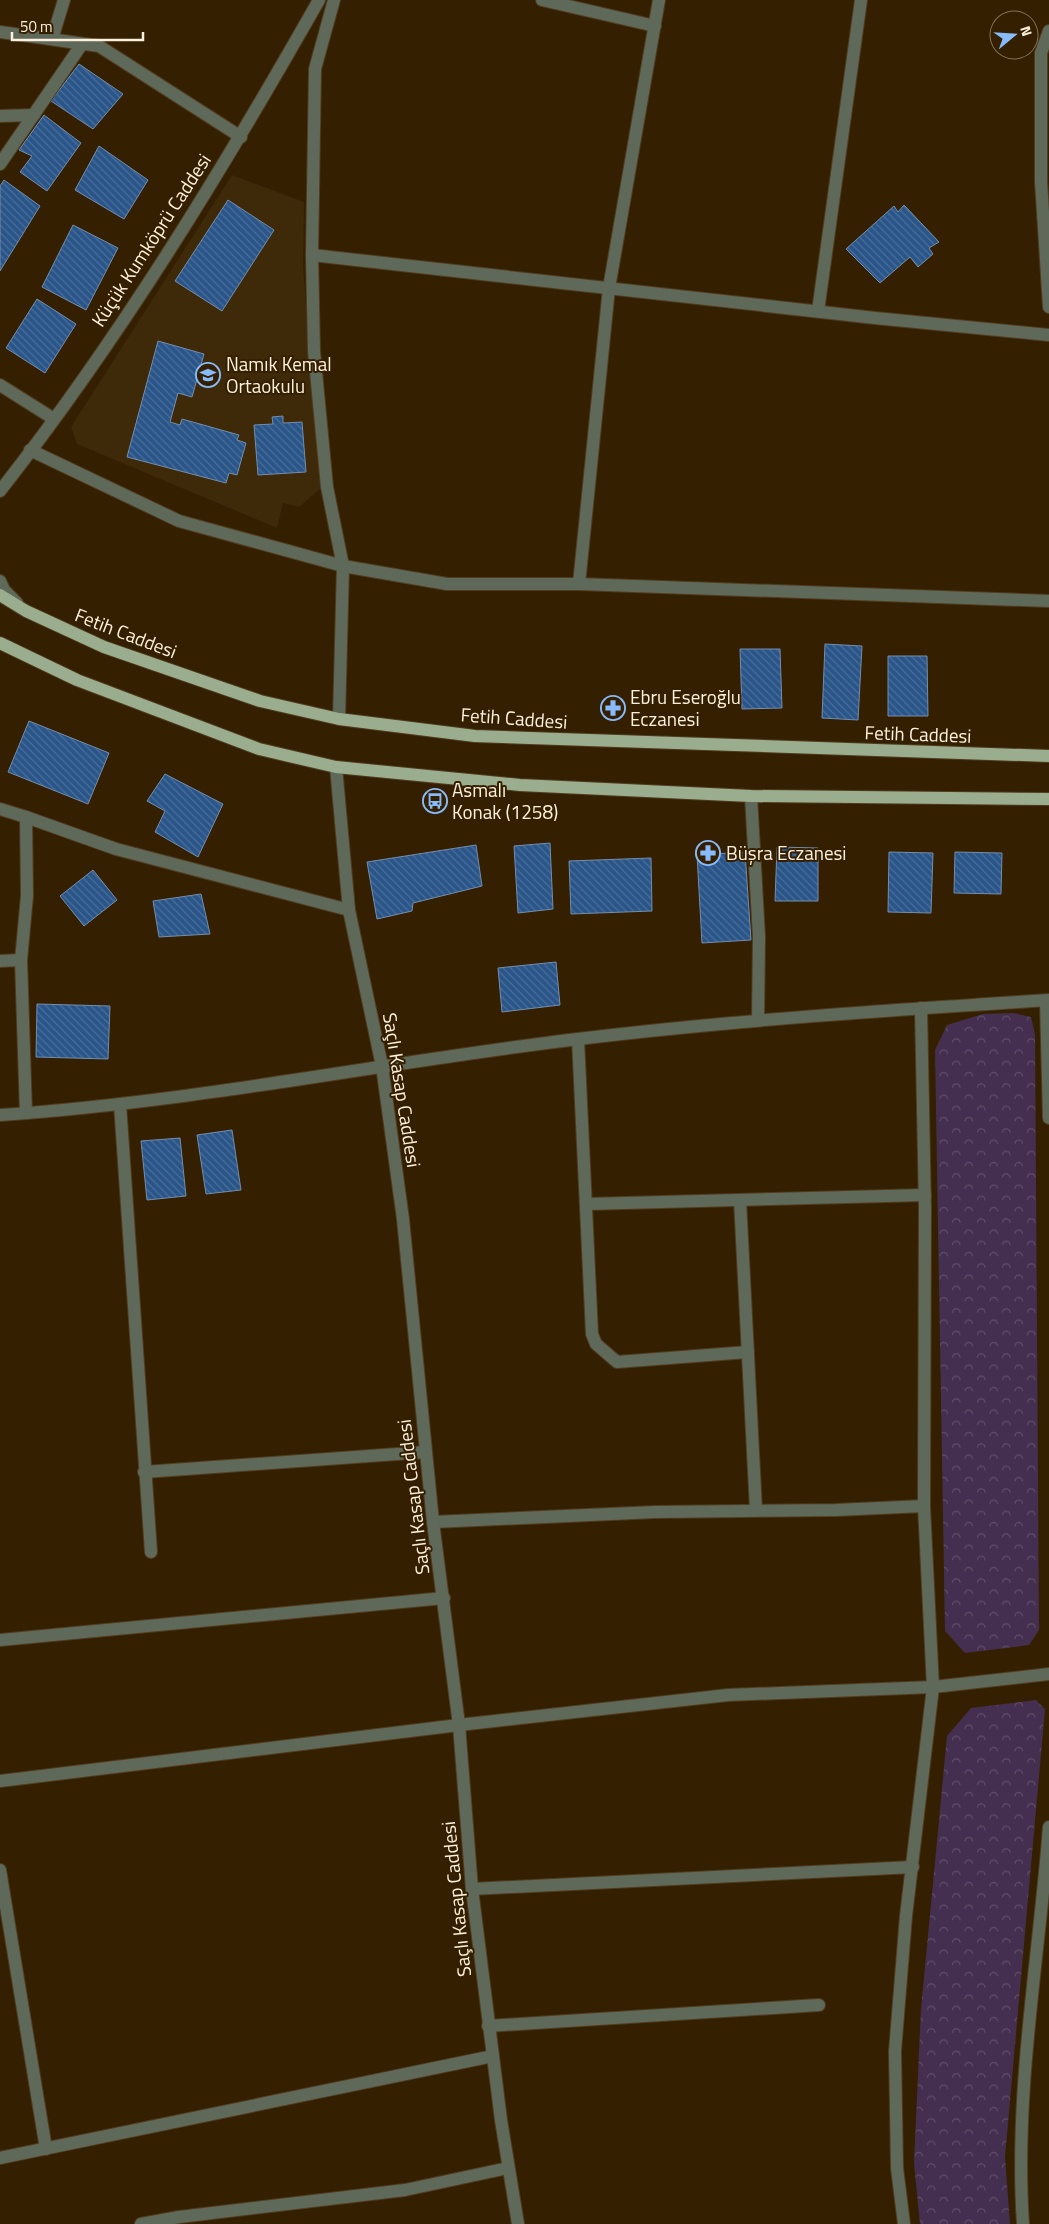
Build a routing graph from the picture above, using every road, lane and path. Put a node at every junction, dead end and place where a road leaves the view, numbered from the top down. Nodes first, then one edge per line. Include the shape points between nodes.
1 (64, 0) edge
2 (319, 0) edge
3 (334, 0) edge
4 (542, 0) edge
5 (659, 0) edge
6 (860, 0) edge
7 (655, 26) junction
8 (1049, 31) edge
9 (0, 32) edge
10 (52, 39) junction
11 (82, 44) junction
12 (34, 115) junction
13 (0, 116) edge
14 (241, 137) junction
15 (0, 164) edge
16 (312, 254) junction
17 (609, 288) junction
18 (1049, 306) edge
19 (818, 311) junction
20 (1049, 335) edge
21 (0, 386) edge
22 (54, 419) junction
23 (30, 450) junction
24 (1, 491) edge
25 (343, 566) junction
26 (0, 581) edge
27 (579, 584) junction
28 (0, 595) edge
29 (1049, 602) edge
30 (26, 611) junction
31 (0, 643) edge
32 (339, 719) junction
33 (1049, 756) edge
34 (336, 767) junction
35 (751, 796) junction
36 (1049, 799) edge
37 (0, 809) edge
38 (26, 817) junction
39 (349, 910) junction
40 (21, 960) junction
41 (0, 961) edge
42 (1048, 1001) edge
43 (921, 1008) junction
44 (758, 1020) junction
45 (578, 1039) junction
46 (382, 1066) junction
47 (120, 1104) junction
48 (26, 1113) junction
49 (0, 1115) edge
50 (1049, 1118) edge
51 (925, 1195) junction
52 (740, 1200) junction
53 (587, 1204) junction
54 (748, 1352) junction
55 (425, 1452) junction
56 (144, 1472) junction
57 (924, 1506) junction
58 (756, 1510) junction
59 (433, 1522) junction
60 (150, 1552) dead end
61 (444, 1598) junction
62 (0, 1640) edge
63 (1049, 1674) edge
64 (933, 1687) junction
65 (459, 1725) junction
66 (0, 1781) edge
67 (1049, 1827) edge
68 (913, 1867) junction
69 (0, 1870) edge
70 (1047, 1880) edge
71 (472, 1889) junction
72 (819, 2005) dead end
73 (488, 2026) junction
74 (493, 2056) junction
75 (46, 2149) junction
76 (0, 2158) edge
77 (508, 2168) junction
78 (141, 2224) edge
79 (518, 2224) edge
80 (904, 2224) edge
81 (1023, 2224) edge

1 - 10 street
2 - 14 street, Küçük Kumköprü Caddesi
3 - 16 street via 315,69
4 - 7 street
5 - 7 street
6 - 19 street
7 - 17 street
8 - 18 street via 1041,53 1041,181
9 - 10 street
10 - 11 street
11 - 12 street
11 - 14 street via 99,46
12 - 13 street
12 - 15 street
14 - 22 street, Küçük Kumköprü Caddesi
16 - 17 street
16 - 25 street via 314,351 326,477
17 - 19 street
17 - 27 street
19 - 20 street
21 - 22 street
22 - 23 street, Küçük Kumköprü Caddesi
23 - 24 street, Küçük Kumköprü Caddesi
23 - 25 street via 179,522
25 - 27 street via 447,584
25 - 32 street
26 - 30 street via 4,590
27 - 29 street
28 - 30 main road, Fetih Caddesi
30 - 32 main road, Fetih Caddesi via 104,647 242,695
31 - 34 main road via 78,680 259,749
32 - 33 main road, Fetih Caddesi via 475,736
34 - 35 main road via 520,785
34 - 39 street, Saçlı Kasap Caddesi
35 - 36 main road
35 - 44 street via 759,937
37 - 38 street
38 - 39 street via 116,849
38 - 40 street via 26,896
39 - 46 street, Saçlı Kasap Caddesi
40 - 41 street
40 - 48 street
42 - 43 street
42 - 50 street
43 - 44 street
43 - 51 street
44 - 45 street
45 - 46 street
45 - 53 street
46 - 47 street
46 - 55 street, Saçlı Kasap Caddesi via 402,1219
47 - 48 street
47 - 56 street
48 - 49 street
51 - 52 street
51 - 57 street
52 - 53 street
52 - 54 street
53 - 54 street via 592,1334 604,1352 617,1362
54 - 58 street
55 - 56 street
55 - 59 street, Saçlı Kasap Caddesi
56 - 60 street
57 - 58 street
57 - 64 street
58 - 59 street
59 - 61 street, Saçlı Kasap Caddesi
61 - 62 street
61 - 65 street, Saçlı Kasap Caddesi
63 - 64 street
64 - 65 street via 728,1695
64 - 68 street
65 - 66 street
65 - 71 street, Saçlı Kasap Caddesi
67 - 70 street
68 - 71 street
68 - 80 street via 895,2051 897,2168
69 - 75 street
70 - 81 street via 1028,2042 1020,2158
71 - 73 street, Saçlı Kasap Caddesi
72 - 73 street
73 - 74 street, Saçlı Kasap Caddesi
74 - 75 street
74 - 77 street, Saçlı Kasap Caddesi
75 - 76 street
77 - 78 street via 405,2190
77 - 79 street, Saçlı Kasap Caddesi

